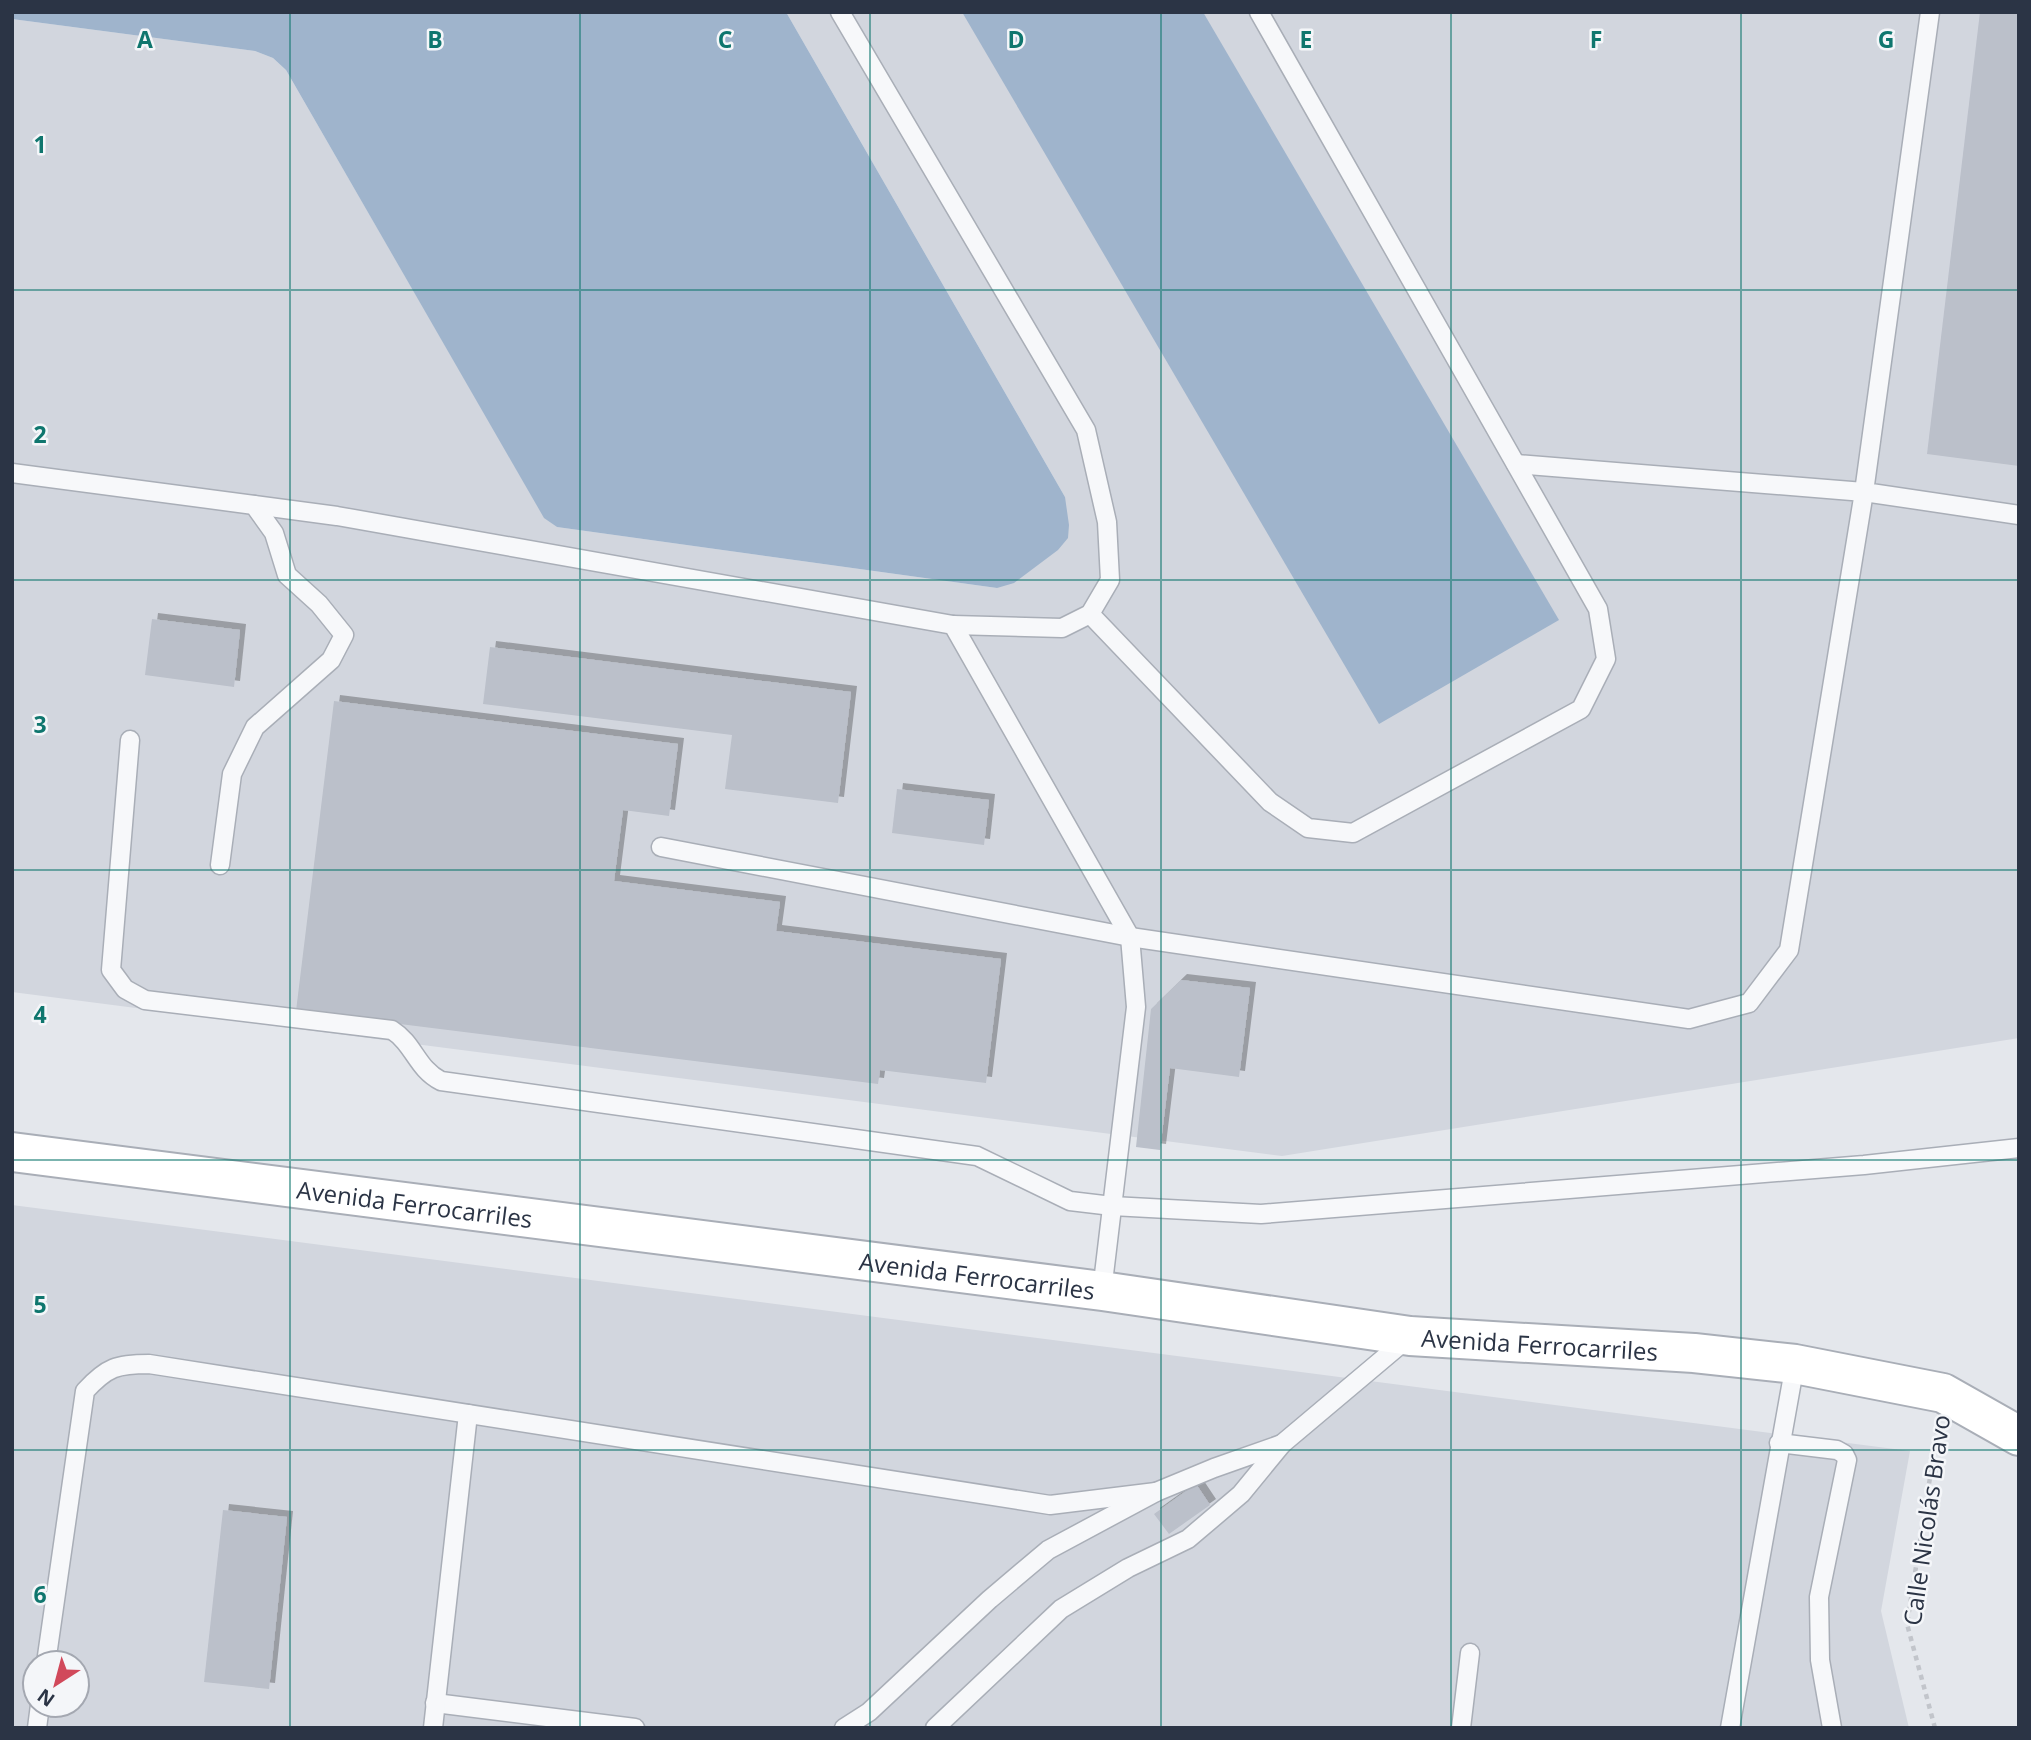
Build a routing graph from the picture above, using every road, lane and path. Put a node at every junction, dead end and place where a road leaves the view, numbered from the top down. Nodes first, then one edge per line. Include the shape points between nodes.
1 (839, 12) edge
2 (1259, 12) edge
3 (1930, 12) edge
4 (1516, 464) junction
5 (12, 473) edge
6 (1864, 492) junction
7 (254, 505) junction
8 (2019, 514) edge
9 (1090, 614) junction
10 (953, 625) junction
11 (130, 740) dead end
12 (661, 847) dead end
13 (220, 866) dead end
14 (1130, 937) junction
15 (2019, 1148) edge
16 (12, 1152) edge
17 (1112, 1206) junction
18 (1102, 1291) junction
19 (1410, 1336) junction
20 (1795, 1364) junction
21 (1943, 1392) junction
22 (468, 1414) junction
23 (2019, 1436) edge
24 (1779, 1443) junction
25 (1282, 1444) junction
26 (1156, 1492) junction
27 (48, 1649) edge
28 (1470, 1653) dead end
29 (435, 1703) junction
30 (433, 1728) edge
31 (635, 1728) edge
32 (844, 1728) edge
33 (935, 1728) edge
34 (1461, 1728) edge
35 (1730, 1728) edge
36 (1832, 1728) edge
37 (1935, 1728) edge

1 - 9 lane via 1086,430 1107,522 1110,580
2 - 4 lane
3 - 6 lane
4 - 6 lane
4 - 9 lane via 1598,609 1606,659 1581,709 1353,833 1308,828 1270,802
5 - 7 lane
6 - 8 lane
6 - 14 lane via 1789,950 1749,1003 1689,1019
7 - 10 lane
7 - 13 lane via 274,533 287,575 344,635 331,660 256,727 232,774
9 - 10 lane via 1062,628
10 - 14 lane
11 - 17 lane via 111,970 125,989 145,1000 392,1030 427,1074 440,1081 977,1156 1070,1201
12 - 14 lane
14 - 17 lane via 1136,1007
15 - 17 lane via 1261,1214
16 - 18 main road, Avenida Ferrocarriles
17 - 18 lane
18 - 19 main road, Avenida Ferrocarriles
19 - 20 main road, Avenida Ferrocarriles via 1694,1353
19 - 25 lane
20 - 21 main road, Avenida Ferrocarriles
20 - 24 lane
21 - 23 main road, Avenida Ferrocarriles
21 - 37 path, Calle Nicolás Bravo via 1907,1624
22 - 26 lane via 1050,1505
22 - 27 lane via 149,1364 122,1364 102,1373 85,1391
22 - 29 lane
24 - 35 lane
24 - 36 lane via 1837,1450 1847,1460 1819,1597 1820,1660
25 - 26 lane
25 - 33 lane via 1241,1494 1188,1539 1128,1568 1061,1609
26 - 32 lane via 1048,1550 869,1712
28 - 34 lane
29 - 30 lane
29 - 31 lane

